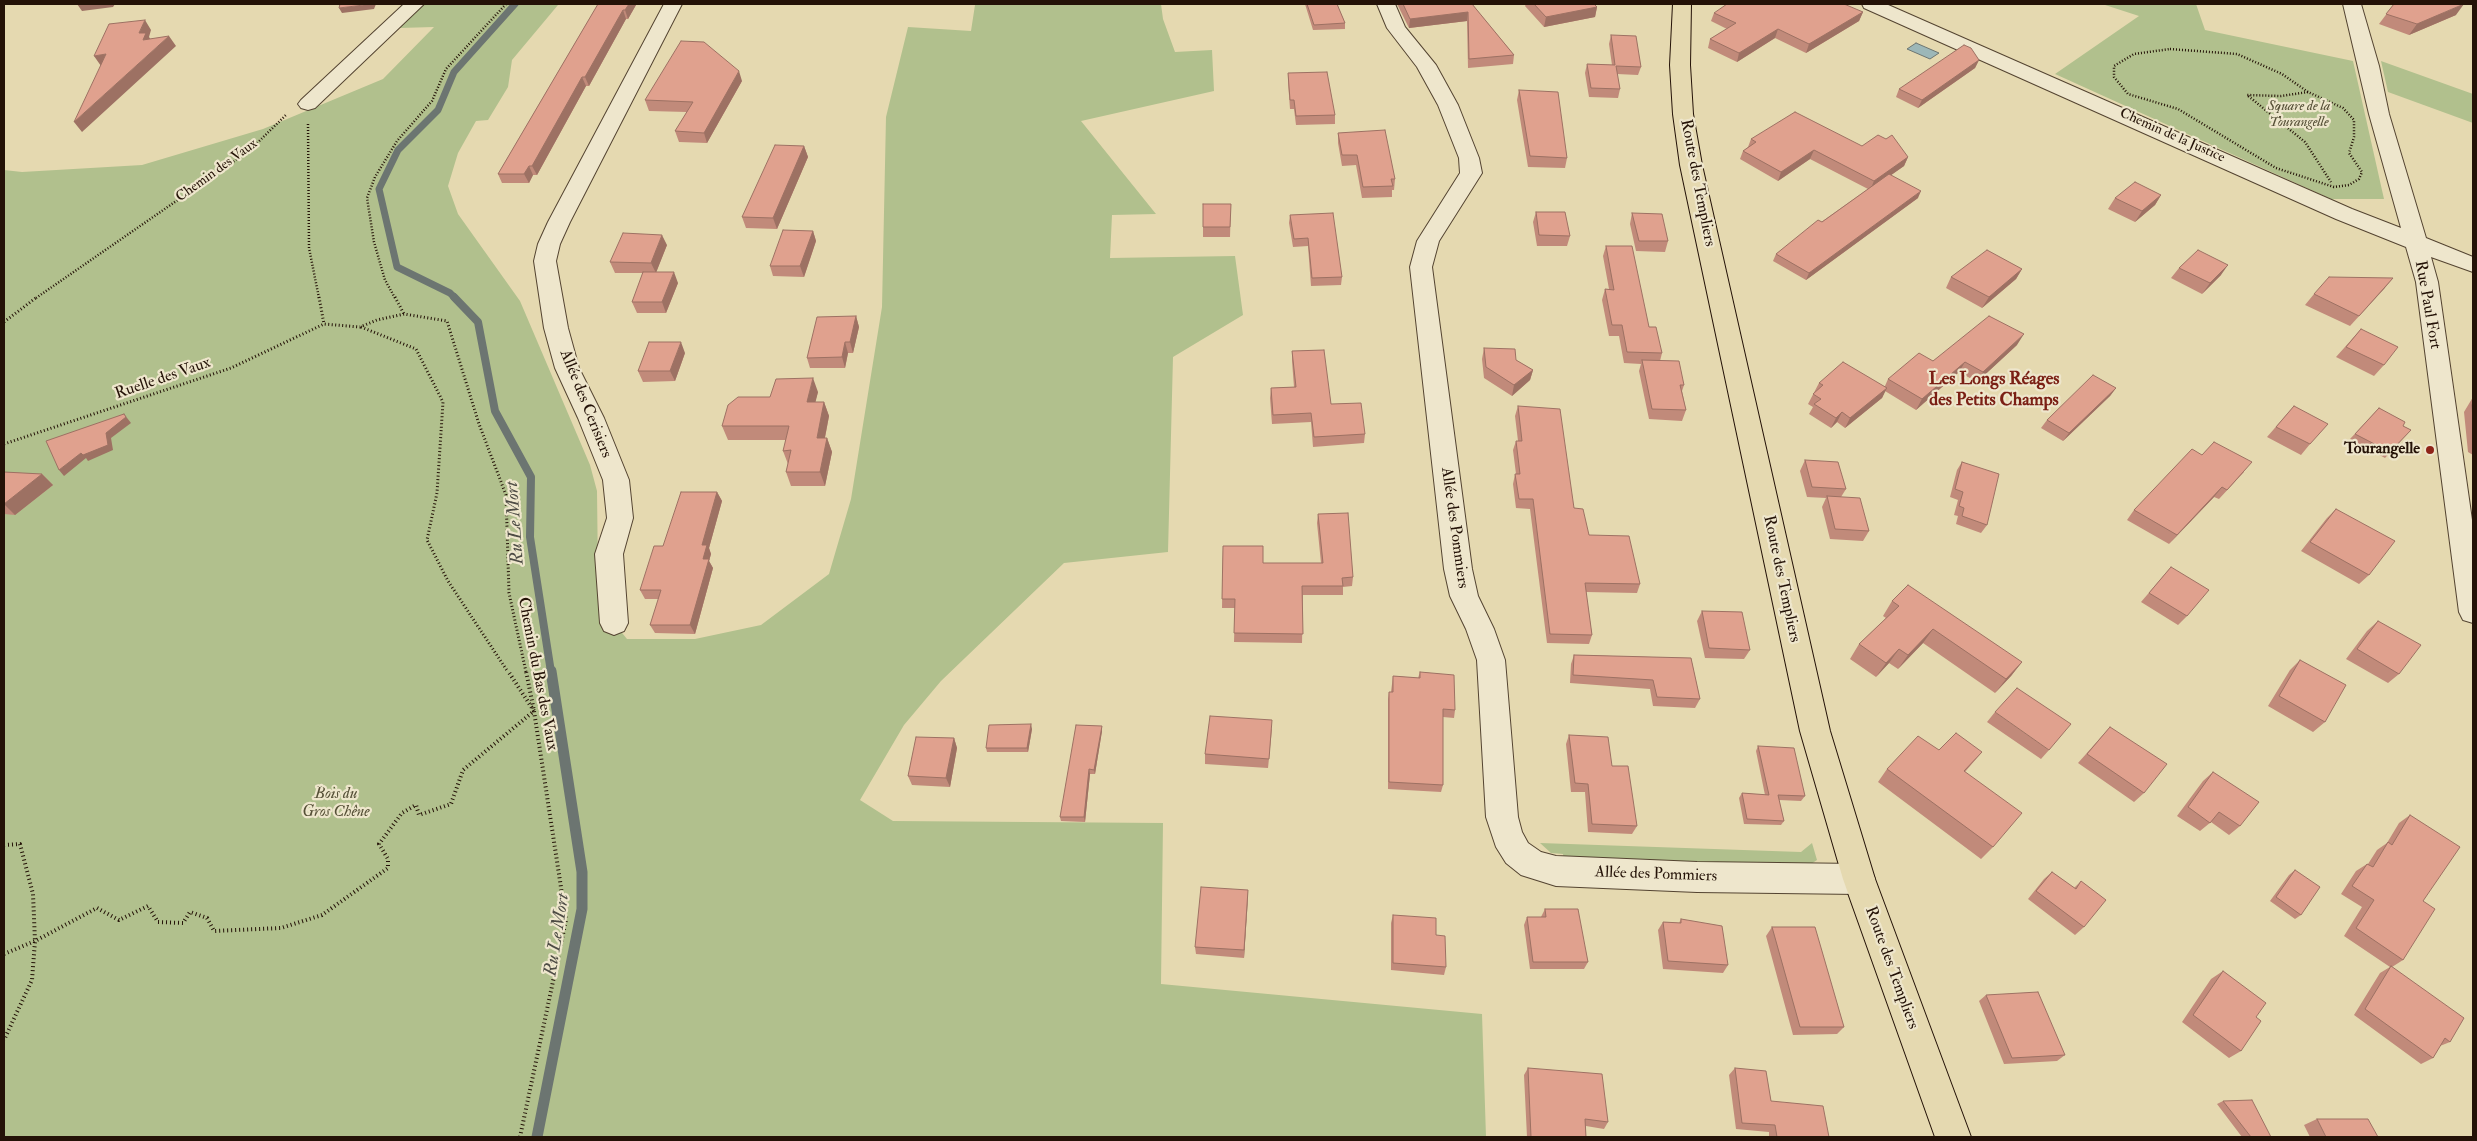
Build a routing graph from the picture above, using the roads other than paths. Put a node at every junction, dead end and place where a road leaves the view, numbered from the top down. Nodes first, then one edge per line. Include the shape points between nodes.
1 (415, 4) edge
2 (673, 4) edge
3 (1386, 4) edge
4 (1682, 4) edge
5 (1871, 4) edge
6 (2352, 4) edge
7 (308, 104) road end
8 (2415, 242) junction
9 (2473, 265) edge
10 (2473, 612) edge
11 (614, 623) dead end
12 (1859, 879) junction
13 (1953, 1137) edge

1 - 7 street
2 - 11 street, Allée des Cerisiers via 559,222 545,261 556,328 567,368 616,480 620,518 609,554
3 - 12 street, Allée des Pommiers via 1396,28 1426,65 1448,105 1471,173 1428,241 1421,267 1458,569 1464,596 1491,660 1502,817 1507,837 1517,853 1532,865 1556,871
4 - 12 main road, Route des Templiers via 1680,65 1691,165 1815,731
5 - 8 street, Chemin de la Justice via 2344,214
6 - 8 street, Rue Paul Fort
8 - 9 street, Chemin de la Justice
8 - 10 street, Rue Paul Fort via 2427,282
12 - 13 main road, Route des Templiers

